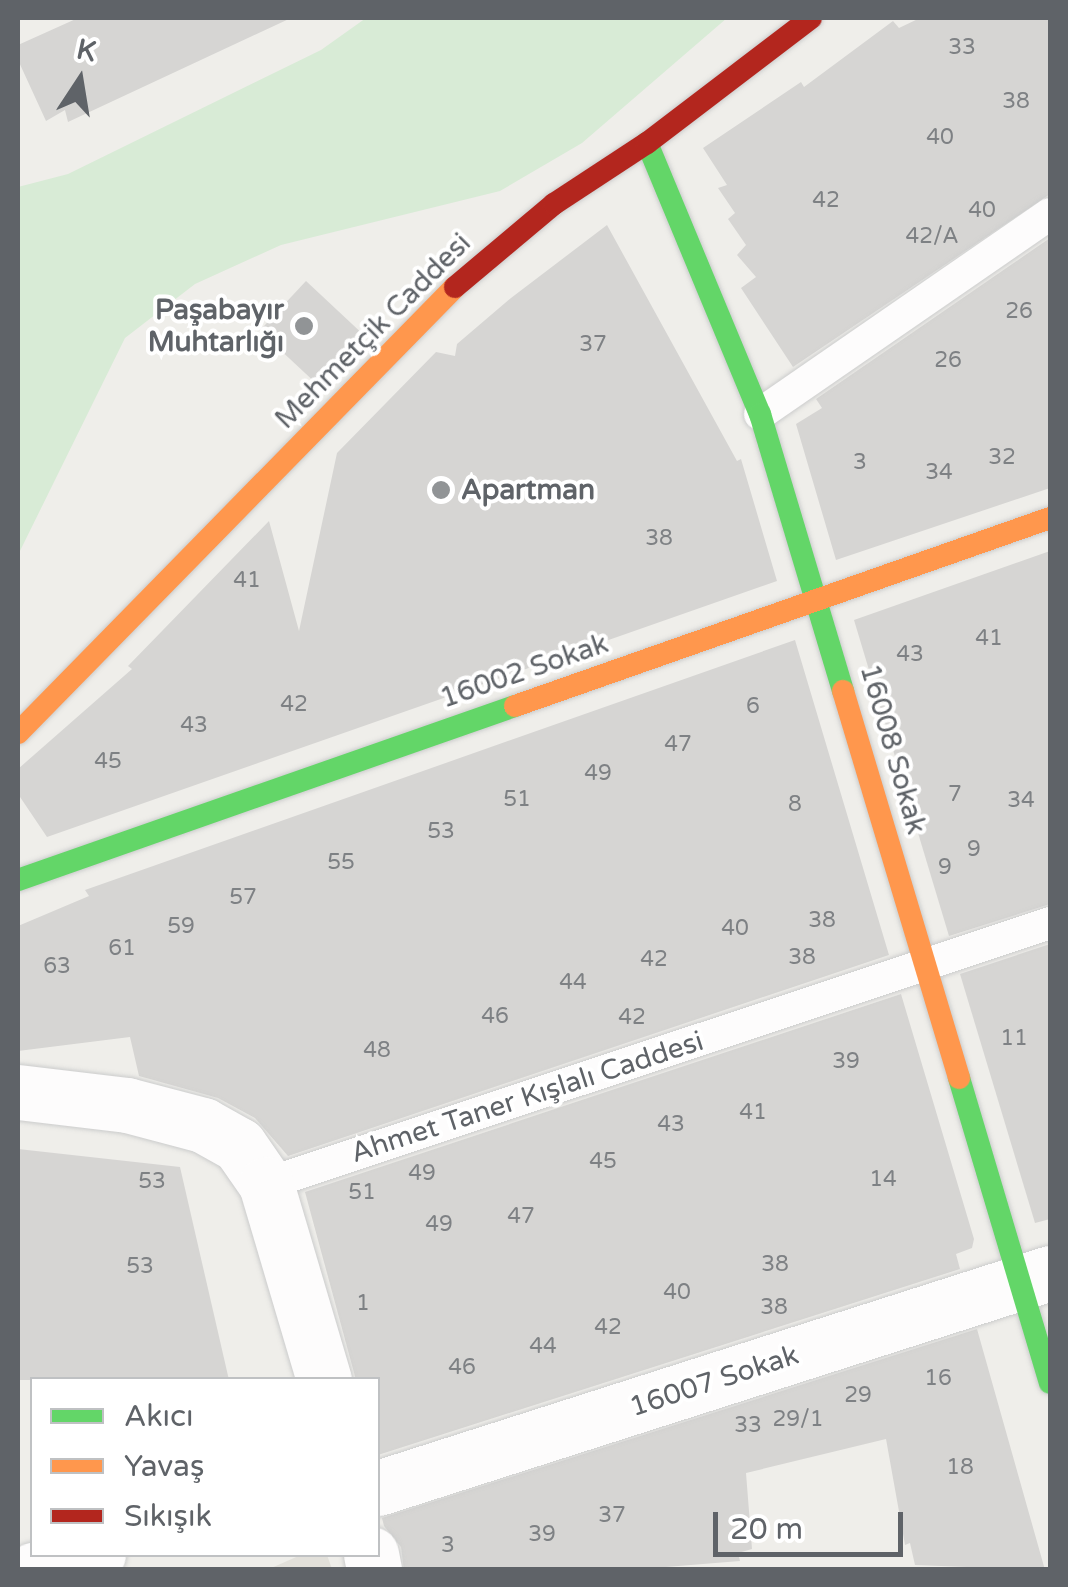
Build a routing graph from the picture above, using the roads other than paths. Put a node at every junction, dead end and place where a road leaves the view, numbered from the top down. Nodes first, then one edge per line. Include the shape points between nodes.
1 (811, 18) edge
2 (647, 143) junction
3 (1050, 214) edge
4 (760, 414) junction
5 (1050, 518) edge
6 (818, 600) junction
7 (18, 734) edge
8 (18, 880) edge
9 (1050, 922) edge
10 (925, 965) junction
11 (18, 1092) edge
12 (266, 1184) junction
13 (1035, 1278) edge
14 (323, 1377) edge
15 (1050, 1382) edge
16 (380, 1487) edge
17 (86, 1557) edge
18 (34, 1570) edge

1 - 2 street, Mehmetçik Caddesi
2 - 4 street, 16008 Sokak
2 - 7 street, Mehmetçik Caddesi via 554,204 458,284
3 - 4 lane
4 - 6 street, 16008 Sokak
5 - 6 street, 16002 Sokak
6 - 8 street, 16002 Sokak
6 - 10 street, 16008 Sokak
9 - 10 lane, Ahmet Taner Kışlalı Caddesi
10 - 12 lane, Ahmet Taner Kışlalı Caddesi
10 - 13 street, 16008 Sokak
11 - 12 street via 127,1105 202,1125 239,1144
12 - 14 street
13 - 15 street, 16008 Sokak
13 - 16 street, 16007 Sokak
17 - 18 street

